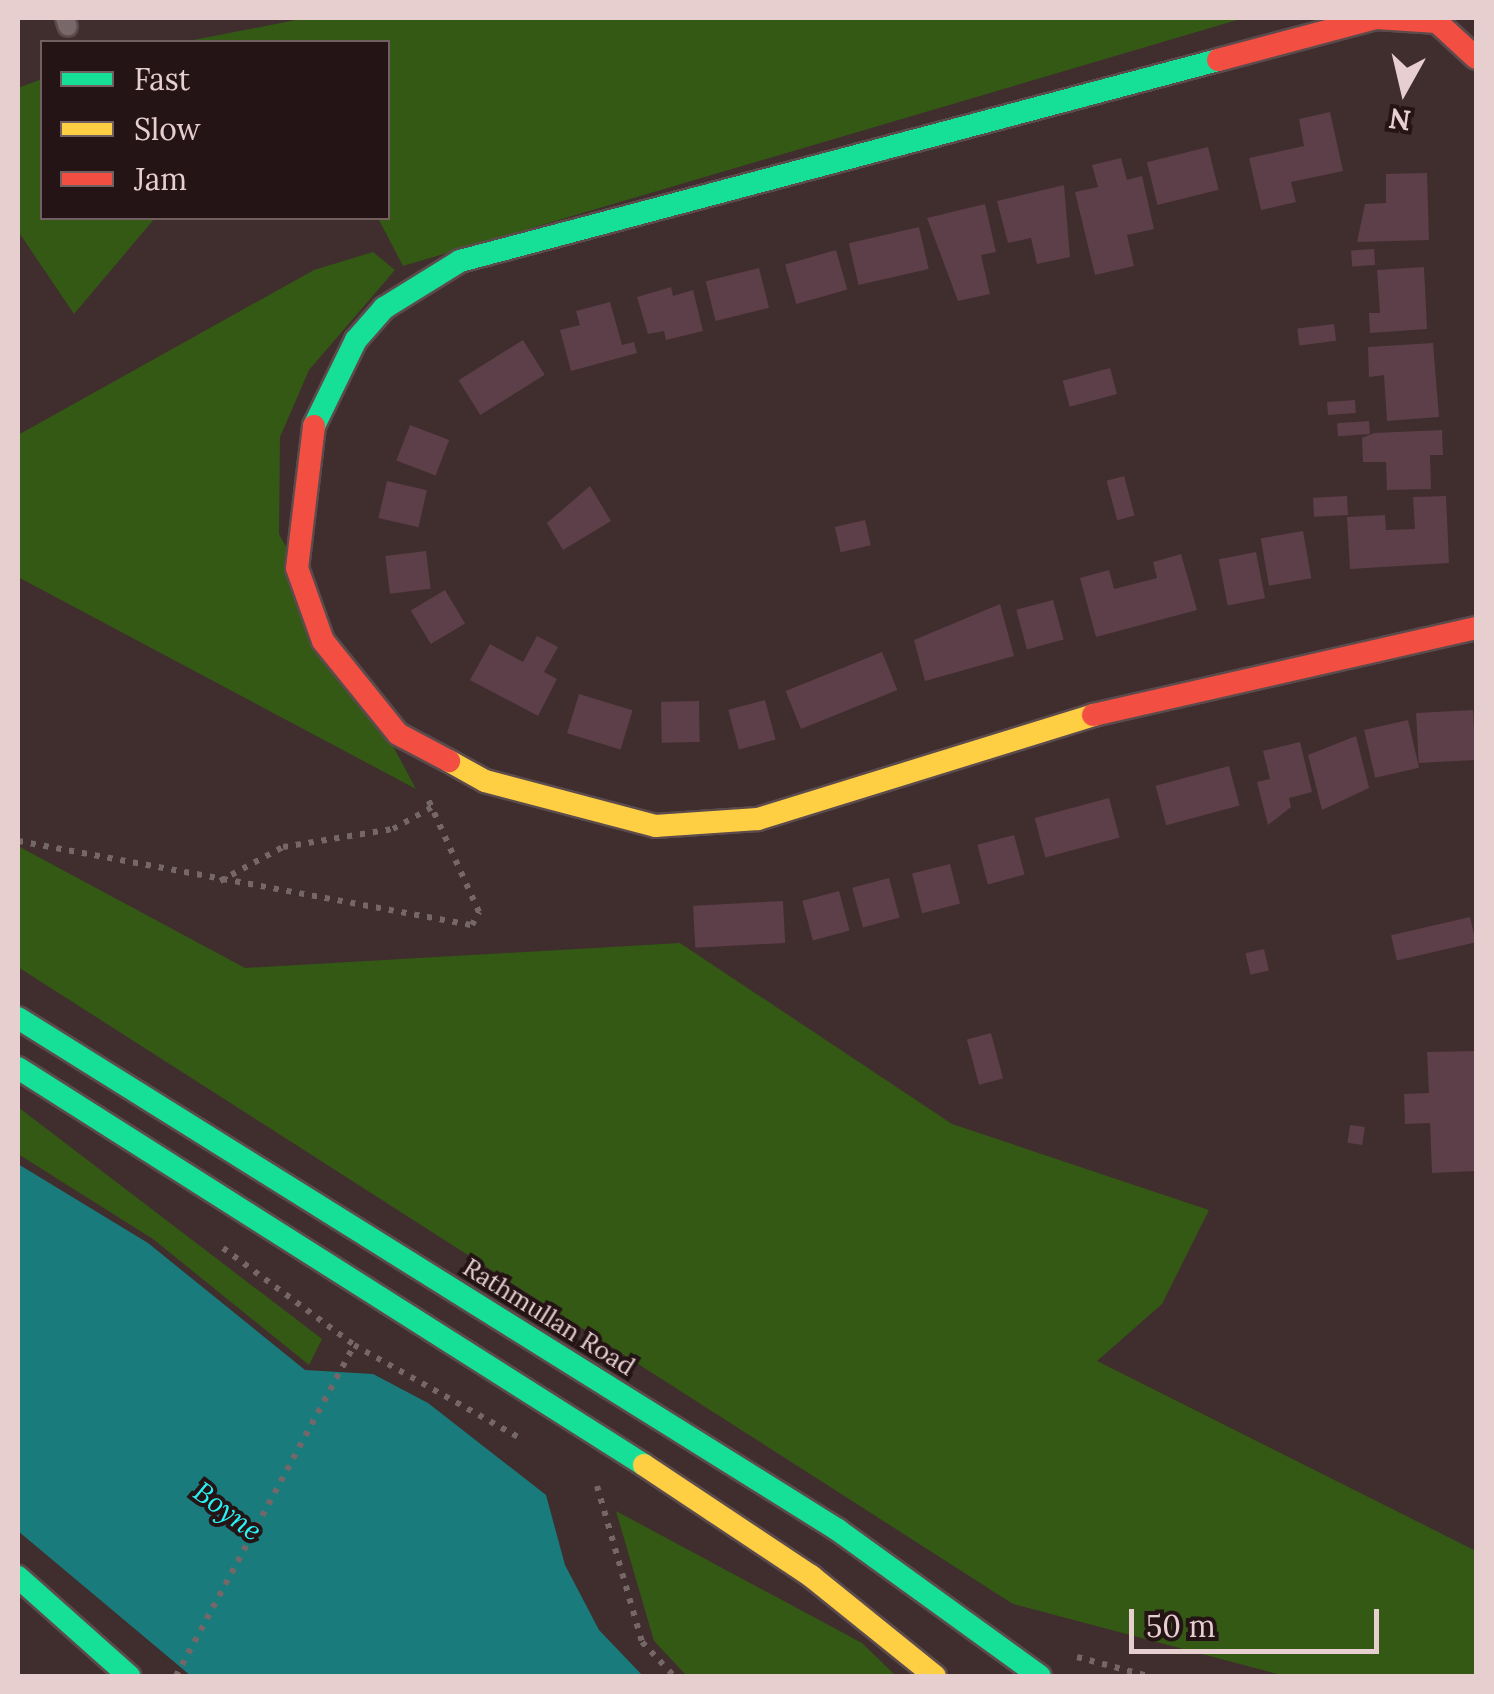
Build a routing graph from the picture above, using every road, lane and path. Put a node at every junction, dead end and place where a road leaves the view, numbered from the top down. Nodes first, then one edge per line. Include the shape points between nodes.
1 (1476, 58) edge
2 (1476, 628) edge
3 (418, 778) dead end
4 (485, 781) junction
5 (432, 807) junction
6 (18, 841) edge
7 (220, 881) junction
8 (18, 1018) edge
9 (18, 1068) edge
10 (526, 1441) dead end
11 (596, 1480) dead end
12 (18, 1577) edge
13 (129, 1676) edge
14 (176, 1676) edge
15 (674, 1676) edge
16 (936, 1676) edge
17 (1040, 1676) edge

1 - 4 street via 1437,22 1376,18 460,261 384,308 356,340 315,419 298,501 297,568 324,641 353,686 398,734
2 - 4 street via 1010,734 758,819 655,826
3 - 5 path
4 - 5 path
5 - 7 path via 393,828 282,846
5 - 7 path via 479,912 472,925
6 - 7 path
8 - 17 street, Rathmullan Road via 838,1530
9 - 16 street via 406,1307 811,1576
10 - 14 path via 354,1345 195,1652
11 - 15 path via 642,1642
12 - 13 street

